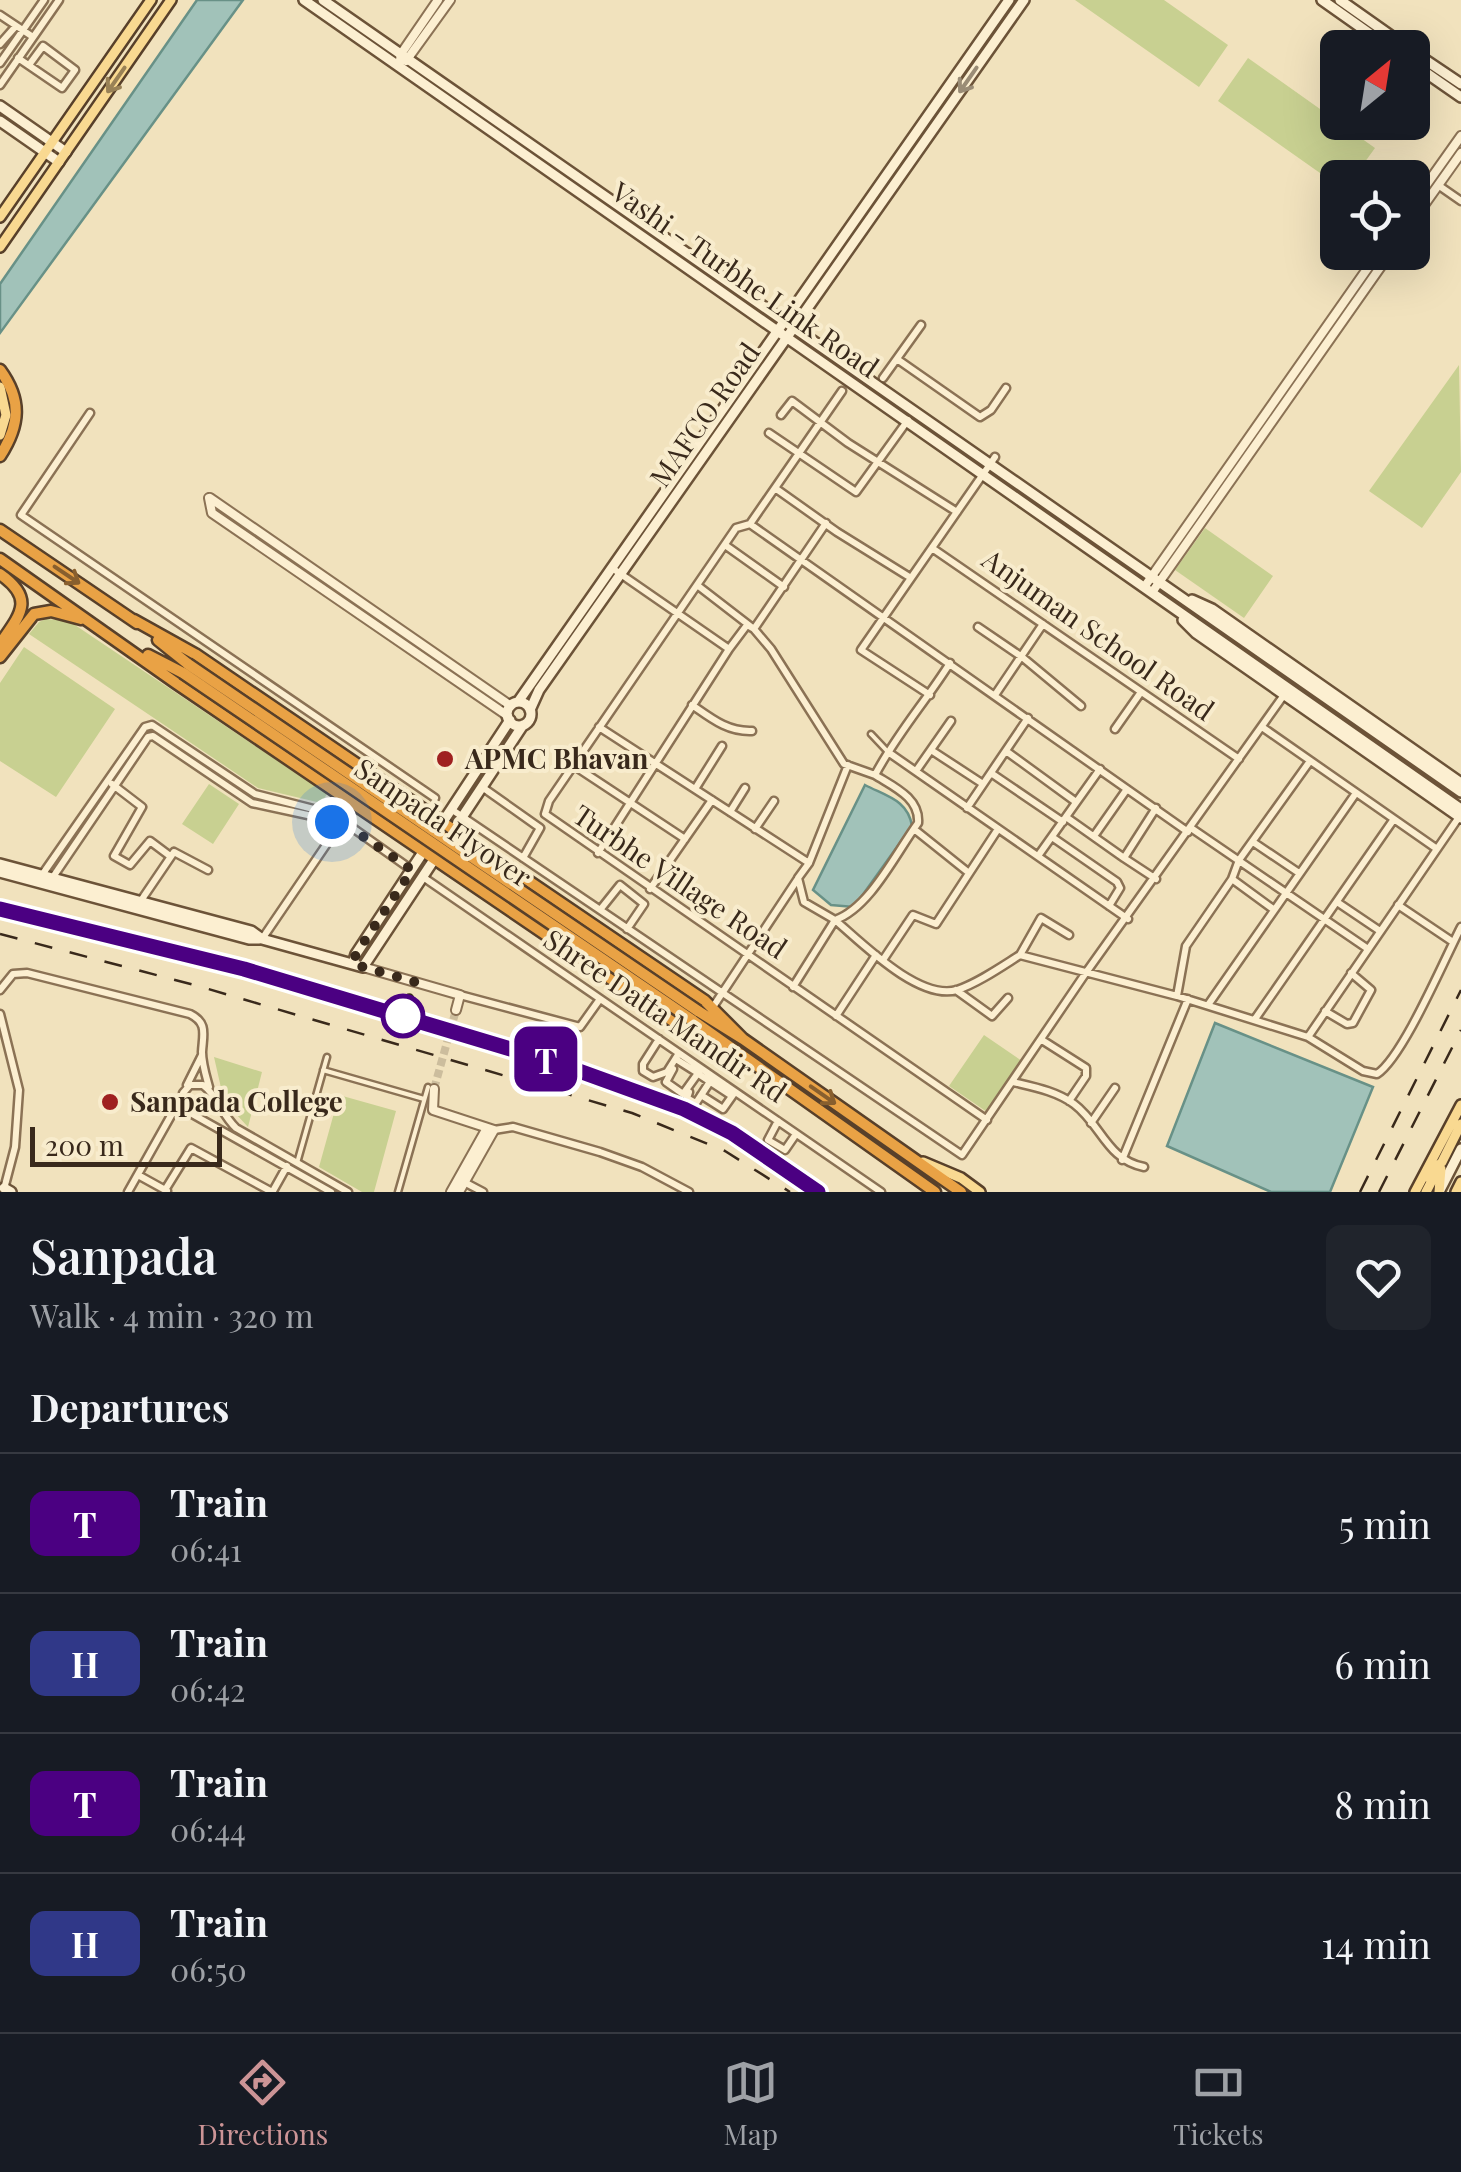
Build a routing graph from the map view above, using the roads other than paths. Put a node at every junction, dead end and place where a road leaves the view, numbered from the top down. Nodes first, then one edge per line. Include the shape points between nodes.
1 (44, 0) edge
2 (60, 0) edge
3 (150, 0) edge
4 (171, 0) edge
5 (304, 0) edge
6 (322, 0) edge
7 (438, 0) edge
8 (450, 0) edge
9 (1009, 0) edge
10 (1024, 0) edge
11 (1322, 0) edge
12 (1340, 0) edge
13 (0, 15) edge
14 (19, 28) junction
15 (1364, 30) edge
16 (1383, 30) edge
17 (33, 38) junction
18 (2, 49) edge
19 (18, 58) junction
20 (402, 60) junction
21 (0, 63) edge
22 (1430, 63) edge
23 (28, 65) junction
24 (1430, 75) edge
25 (1461, 84) edge
26 (0, 85) edge
27 (1461, 97) edge
28 (0, 106) edge
29 (0, 121) edge
30 (1461, 136) edge
31 (52, 142) junction
32 (45, 152) junction
33 (66, 152) junction
34 (1461, 152) edge
35 (59, 162) junction
36 (1430, 180) edge
37 (1438, 185) junction
38 (1430, 196) edge
39 (1461, 201) edge
40 (0, 217) edge
41 (0, 247) edge
42 (1367, 270) edge
43 (1378, 270) edge
44 (921, 325) dead end
45 (786, 329) junction
46 (897, 359) junction
47 (0, 370) edge
48 (883, 378) dead end
49 (0, 387) edge
50 (1006, 388) dead end
51 (842, 391) dead end
52 (90, 413) dead end
53 (782, 415) dead end
54 (908, 420) junction
55 (821, 423) junction
56 (769, 433) dead end
57 (0, 436) edge
58 (799, 454) junction
59 (0, 456) edge
60 (880, 462) junction
61 (989, 465) junction
62 (775, 488) junction
63 (956, 512) junction
64 (826, 523) junction
65 (750, 524) junction
66 (4, 530) edge
67 (724, 545) junction
68 (932, 548) junction
69 (0, 559) edge
70 (802, 560) junction
71 (0, 574) edge
72 (613, 575) junction
73 (911, 578) junction
74 (697, 585) junction
75 (784, 587) junction
76 (1155, 587) junction
77 (678, 614) junction
78 (884, 617) junction
79 (134, 620) junction
80 (92, 622) junction
81 (1042, 624) junction
82 (978, 627) dead end
83 (754, 629) junction
84 (120, 641) junction
85 (0, 644) edge
86 (729, 649) junction
87 (1022, 657) junction
88 (0, 658) edge
89 (950, 663) junction
90 (185, 669) junction
91 (1141, 692) junction
92 (930, 695) junction
93 (995, 695) junction
94 (1285, 695) junction
95 (692, 705) junction
96 (1082, 706) dead end
97 (530, 710) junction
98 (512, 711) junction
99 (1028, 718) junction
100 (950, 721) dead end
101 (523, 725) junction
102 (599, 727) junction
103 (1262, 727) junction
104 (1116, 729) dead end
105 (752, 730) dead end
106 (871, 734) dead end
107 (722, 746) dead end
108 (931, 750) junction
109 (1006, 751) junction
110 (888, 752) junction
111 (1240, 760) junction
112 (1310, 761) junction
113 (656, 764) junction
114 (573, 765) junction
115 (848, 766) junction
116 (1100, 769) junction
117 (916, 772) junction
118 (991, 772) junction
119 (875, 775) junction
120 (110, 783) junction
121 (1461, 783) edge
122 (984, 784) junction
123 (482, 787) junction
124 (745, 788) dead end
125 (1128, 789) junction
126 (695, 790) junction
127 (398, 792) junction
128 (1461, 792) edge
129 (1356, 793) junction
130 (435, 798) dead end
131 (712, 800) junction
132 (774, 802) dead end
133 (1076, 802) junction
134 (630, 804) junction
135 (968, 808) junction
136 (1156, 808) junction
137 (451, 809) junction
138 (730, 812) junction
139 (1460, 814) edge
140 (462, 817) junction
141 (1394, 819) junction
142 (1064, 820) junction
143 (378, 821) junction
144 (342, 822) junction
145 (442, 823) junction
146 (755, 829) junction
147 (998, 829) junction
148 (454, 830) junction
149 (914, 830) junction
150 (1190, 830) junction
151 (1094, 836) junction
152 (1052, 837) junction
153 (685, 839) junction
154 (1253, 842) junction
155 (1437, 849) junction
156 (423, 852) junction
157 (598, 853) junction
158 (170, 856) junction
159 (1038, 856) junction
160 (523, 858) junction
161 (1124, 858) junction
162 (434, 859) junction
163 (1239, 860) junction
164 (808, 863) junction
165 (0, 864) edge
166 (208, 870) dead end
167 (412, 870) junction
168 (0, 872) edge
169 (970, 873) junction
170 (1298, 873) junction
171 (423, 877) junction
172 (798, 878) junction
173 (1156, 879) junction
174 (1232, 879) junction
175 (45, 880) junction
176 (650, 889) junction
177 (1285, 892) junction
178 (1337, 902) junction
179 (138, 905) junction
180 (1398, 905) junction
181 (1109, 906) junction
182 (1273, 909) junction
183 (600, 910) junction
184 (1128, 919) junction
185 (1325, 919) junction
186 (835, 920) junction
187 (628, 928) junction
188 (1461, 928) edge
189 (1380, 931) junction
190 (1070, 936) dead end
191 (262, 938) junction
192 (1454, 942) junction
193 (1368, 949) junction
194 (747, 955) junction
195 (1020, 956) junction
196 (880, 957) junction
197 (358, 966) junction
198 (1351, 973) junction
199 (1086, 974) junction
200 (793, 987) junction
201 (0, 990) edge
202 (956, 990) junction
203 (722, 993) junction
204 (460, 995) junction
205 (1177, 996) junction
206 (1008, 998) dead end
207 (600, 999) junction
208 (1188, 999) junction
209 (1208, 1006) junction
210 (712, 1008) junction
211 (456, 1010) tunnel mouth
212 (1325, 1010) junction
213 (0, 1014) edge
214 (695, 1016) junction
215 (836, 1016) junction
216 (1255, 1020) junction
217 (1308, 1037) junction
218 (659, 1039) junction
219 (743, 1039) junction
220 (1042, 1040) junction
221 (734, 1051) junction
222 (202, 1054) junction
223 (680, 1056) junction
224 (327, 1057) dead end
225 (323, 1070) junction
226 (701, 1072) junction
227 (712, 1079) junction
228 (1013, 1082) junction
229 (431, 1088) joint
230 (1115, 1088) dead end
231 (210, 1091) junction
232 (183, 1094) junction
233 (734, 1094) junction
234 (701, 1096) junction
235 (424, 1099) junction
236 (1069, 1101) junction
237 (1461, 1104) edge
238 (186, 1110) junction
239 (170, 1116) junction
240 (224, 1117) junction
241 (987, 1120) junction
242 (778, 1121) junction
243 (1091, 1124) junction
244 (1460, 1127) edge
245 (217, 1128) junction
246 (490, 1128) junction
247 (796, 1134) junction
248 (1461, 1149) edge
249 (911, 1157) junction
250 (1122, 1160) junction
251 (1442, 1162) junction
252 (297, 1163) junction
253 (287, 1166) junction
254 (1144, 1167) dead end
255 (138, 1175) junction
256 (462, 1180) junction
257 (1461, 1182) edge
258 (1417, 1187) edge
259 (923, 1188) edge
260 (680, 1189) edge
261 (6, 1191) edge
262 (167, 1191) edge
263 (941, 1191) edge
264 (128, 1192) edge
265 (272, 1192) edge
266 (332, 1192) edge
267 (348, 1192) edge
268 (398, 1192) edge
269 (451, 1192) edge
270 (459, 1192) edge
271 (482, 1192) edge
272 (690, 1192) edge
273 (881, 1192) edge
274 (961, 1192) edge
275 (980, 1192) edge
276 (1426, 1192) edge
277 (1438, 1192) edge
278 (1456, 1192) edge

1 - 14 street
2 - 17 street
3 - 31 main road
4 -> 33 main road
5 - 20 main road, Vashi - Turbhe Link Road
6 - 20 main road, Vashi - Turbhe Link Road
7 - 20 street
8 - 20 street
9 - 45 main road, MAFCO Road
10 -> 45 main road, MAFCO Road
11 - 15 main road
12 - 16 main road
13 - 14 street
14 - 17 street
14 - 18 street
17 - 19 street
18 - 21 street
19 - 23 street
19 - 26 street
20 - 45 main road, Vashi - Turbhe Link Road
22 - 25 main road
23 - 23 street via 62,88 76,70 43,46
24 - 27 main road
28 - 31 main road
29 - 32 main road
30 - 36 street
31 - 32 main road
31 - 33 main road
32 - 35 main road
32 - 40 main road
33 - 35 main road
34 - 37 street
35 - 41 main road
37 - 38 street
37 - 39 street
42 - 76 street
43 - 76 street
44 - 46 street
45 - 54 main road, Vashi - Turbhe Link Road
45 - 61 main road, Vashi - Turbhe Link Road
45 - 72 main road, MAFCO Road
46 - 48 street
46 - 50 street via 980,417
47 - 59 highway via 18,410
49 - 57 main road via 6,415
51 - 55 street, Turbhe Village Road
52 - 130 street via 21,515
53 - 55 street via 792,400
54 - 60 street
54 - 61 main road, Vashi - Turbhe Link Road
55 - 58 street, Turbhe Village Road
55 - 60 street
56 - 58 street
58 - 60 street via 856,492
58 - 62 street, Turbhe Village Road
60 - 63 street
61 - 63 street
61 - 76 main road, Vashi - Turbhe Link Road
62 - 64 street
62 - 65 street, Turbhe Village Road
63 - 68 street
64 - 70 street
64 - 73 street
65 - 67 street, Turbhe Village Road via 740,524
65 - 70 street
66 -> 79 highway
67 - 74 street, Turbhe Village Road
67 - 75 street
68 - 73 street
68 - 81 street, Anjuman School Road
69 - 80 highway
70 - 75 street
70 - 78 street
71 - 85 highway via 17,588 22,604
72 - 77 street
72 - 97 main road, MAFCO Road
72 - 98 main road, MAFCO Road
73 - 78 street
74 - 77 street, Turbhe Village Road
74 - 83 street
75 - 83 street
76 - 94 main road via 1196,634
76 - 121 main road via 1212,609
76 - 128 main road via 1208,616
76 - 139 main road via 1200,627
77 - 86 street
77 - 102 street, Turbhe Village Road
78 - 89 street
78 - 92 street via 860,650
79 - 90 highway, Sanpada Flyover
79 - 127 highway
80 - 84 highway
80 - 88 highway via 39,612
81 - 87 street
81 - 91 street, Anjuman School Road
82 - 87 street
83 - 86 street via 747,625
83 - 115 street
84 - 90 highway, Sanpada Flyover
84 - 143 highway
86 - 95 street
87 - 93 street
87 - 96 street
89 - 92 street
89 - 93 street
90 - 214 highway, Sanpada Flyover, bridge
91 - 104 street
91 - 111 street, Anjuman School Road
92 - 110 street
93 - 99 street
94 - 103 street
94 - 139 main road
95 - 105 street via 722,725
95 - 113 street
97 - 98 main road
97 - 101 main road, MAFCO Road
98 - 98 street via 212,513 209,498
98 - 101 main road
98 - 137 main road, MAFCO Road
99 - 109 street
99 - 116 street
100 - 108 street
101 - 123 main road
102 - 113 street
102 - 114 street, Turbhe Village Road
103 - 111 street
103 - 112 street
106 - 110 street
107 - 126 street
108 - 117 street
108 - 122 street
109 - 118 street
109 - 133 street
110 - 117 street
110 - 119 street
111 - 150 street
112 - 129 street
112 - 154 street
113 - 126 street
113 - 134 street
114 - 134 street
114 - 157 street, Turbhe Village Road via 548,800 546,814
115 - 119 street
115 - 164 street
116 - 125 street
116 - 133 street
117 - 135 street
118 - 122 street
118 - 142 street
119 - 149 street via 915,806
120 - 144 street via 144,727 152,726 255,794 326,810
120 - 158 street via 142,806 114,856 130,865 150,841
120 - 175 street
122 - 135 street
123 - 140 main road
123 - 160 street via 540,828
124 - 138 street
125 - 136 street
125 - 151 street
126 - 131 street
127 - 143 highway
127 - 145 highway
129 - 141 street
129 - 170 street
131 - 138 street
131 - 153 street
132 - 146 street
133 - 142 street
134 - 153 street
134 - 157 street
135 - 147 street
136 - 150 street
136 - 161 street
137 - 140 street
137 - 145 main road, MAFCO Road
138 - 146 street
139 - 155 street
140 - 148 main road
140 - 160 street
141 - 155 street
141 - 178 street
142 - 151 street
142 - 152 street
143 - 156 highway
144 - 167 street
144 - 191 street
145 - 148 highway
145 - 156 main road, MAFCO Road
146 - 164 street
147 - 159 street
147 - 169 street
148 - 162 main road
148 - 210 highway
149 - 169 street
149 - 186 street via 865,899
150 - 163 street
150 - 173 street
151 - 161 street
152 - 159 street
152 - 181 street via 1117,882 1120,890
153 - 176 street
154 - 163 street
154 - 170 street
155 - 180 street
156 - 162 highway
156 - 167 main road, MAFCO Road
157 - 176 street, Turbhe Village Road
158 - 166 street via 178,852
158 - 179 street
159 - 181 street
160 - 183 street
161 - 173 street
162 - 171 main road
162 - 221 highway via 686,1030
163 - 174 street
163 - 177 street
164 - 172 street
165 - 175 main road
167 - 197 main road, MAFCO Road via 356,954
168 - 175 main road
169 - 196 street via 936,924 913,915
170 - 177 street
171 - 197 main road
171 - 207 street, Shree Datta Mandir Rd
172 - 186 street via 804,902
172 - 194 street
173 - 184 street
174 - 182 street
174 - 205 street via 1186,946
175 - 179 main road
176 - 194 street, Turbhe Village Road
177 - 182 street
177 - 185 street
178 - 185 street
178 - 189 street
179 - 191 main road
180 - 189 street
180 - 192 street
181 - 184 street
182 - 209 street
183 - 187 street
183 - 187 street via 620,885 644,904
184 - 199 street
185 - 193 street
185 - 216 street
186 - 196 street
186 - 200 street
187 - 203 street
188 - 192 street
189 - 193 street
190 - 195 street via 1041,918
191 - 197 main road
192 - 217 street via 1382,1071 1364,1071
193 - 198 street
194 - 200 street, Turbhe Village Road
194 - 203 street
195 - 199 street
195 - 202 street
196 - 202 street via 916,984
196 - 215 street
197 - 204 street
198 - 212 street
198 - 212 street via 1372,990 1353,1023
199 - 205 street
199 - 220 street
200 - 215 street, Turbhe Village Road
201 - 222 street via 13,974 27,973 190,1014 203,1025
202 - 206 street via 992,1016
203 - 210 street
203 - 241 street via 962,1155
204 - 207 street via 580,1027
204 - 211 street
205 - 208 street
207 - 218 street, Shree Datta Mandir Rd
208 - 209 street
208 - 250 street
209 - 216 street
210 - 219 highway
212 - 217 street
213 - 261 street via 19,1090
214 - 219 highway, Sanpada Flyover
214 - 221 highway, Sanpada Flyover
215 - 241 street, Turbhe Village Road
216 - 217 street
218 - 223 street, Shree Datta Mandir Rd
218 - 223 street via 643,1070 662,1074
219 -> 249 highway
220 - 228 street
220 - 236 street via 1086,1068
221 - 259 highway
222 - 231 street
222 - 232 street
223 - 226 street, Shree Datta Mandir Rd
223 - 226 street via 666,1082 682,1094
224 - 225 street
225 - 235 street
225 - 252 street
226 - 227 street, Shree Datta Mandir Rd
226 - 234 street via 687,1095 696,1103
227 - 233 street, Shree Datta Mandir Rd
227 - 234 street
228 - 236 street
228 - 241 street
229 - 235 street
229 - 246 street via 432,1110
230 - 243 street
231 - 232 street via 198,1084
231 - 240 street
232 - 238 street
232 - 239 street
233 - 234 street via 722,1109
233 - 242 street, Shree Datta Mandir Rd
235 - 268 street
236 - 243 street
237 - 258 main road
238 - 239 street
238 - 245 street
239 - 255 street
240 - 245 street
240 - 252 street
242 - 247 street, Shree Datta Mandir Rd
242 - 247 street via 768,1140 785,1150
243 - 250 street
244 - 251 main road
245 - 253 street
246 - 256 street
246 - 260 street via 600,1152
247 - 273 street, Shree Datta Mandir Rd
248 - 277 main road
249 - 274 highway
249 - 275 main road
250 - 254 street
251 - 258 main road
251 - 276 main road
251 - 277 main road
252 - 267 street
253 - 265 street
253 - 266 street
255 - 262 street
255 - 264 street
256 - 269 street
256 - 270 street
256 - 271 street
257 - 278 main road
259 - 263 highway
260 - 272 street
262 - 265 street via 191,1148

